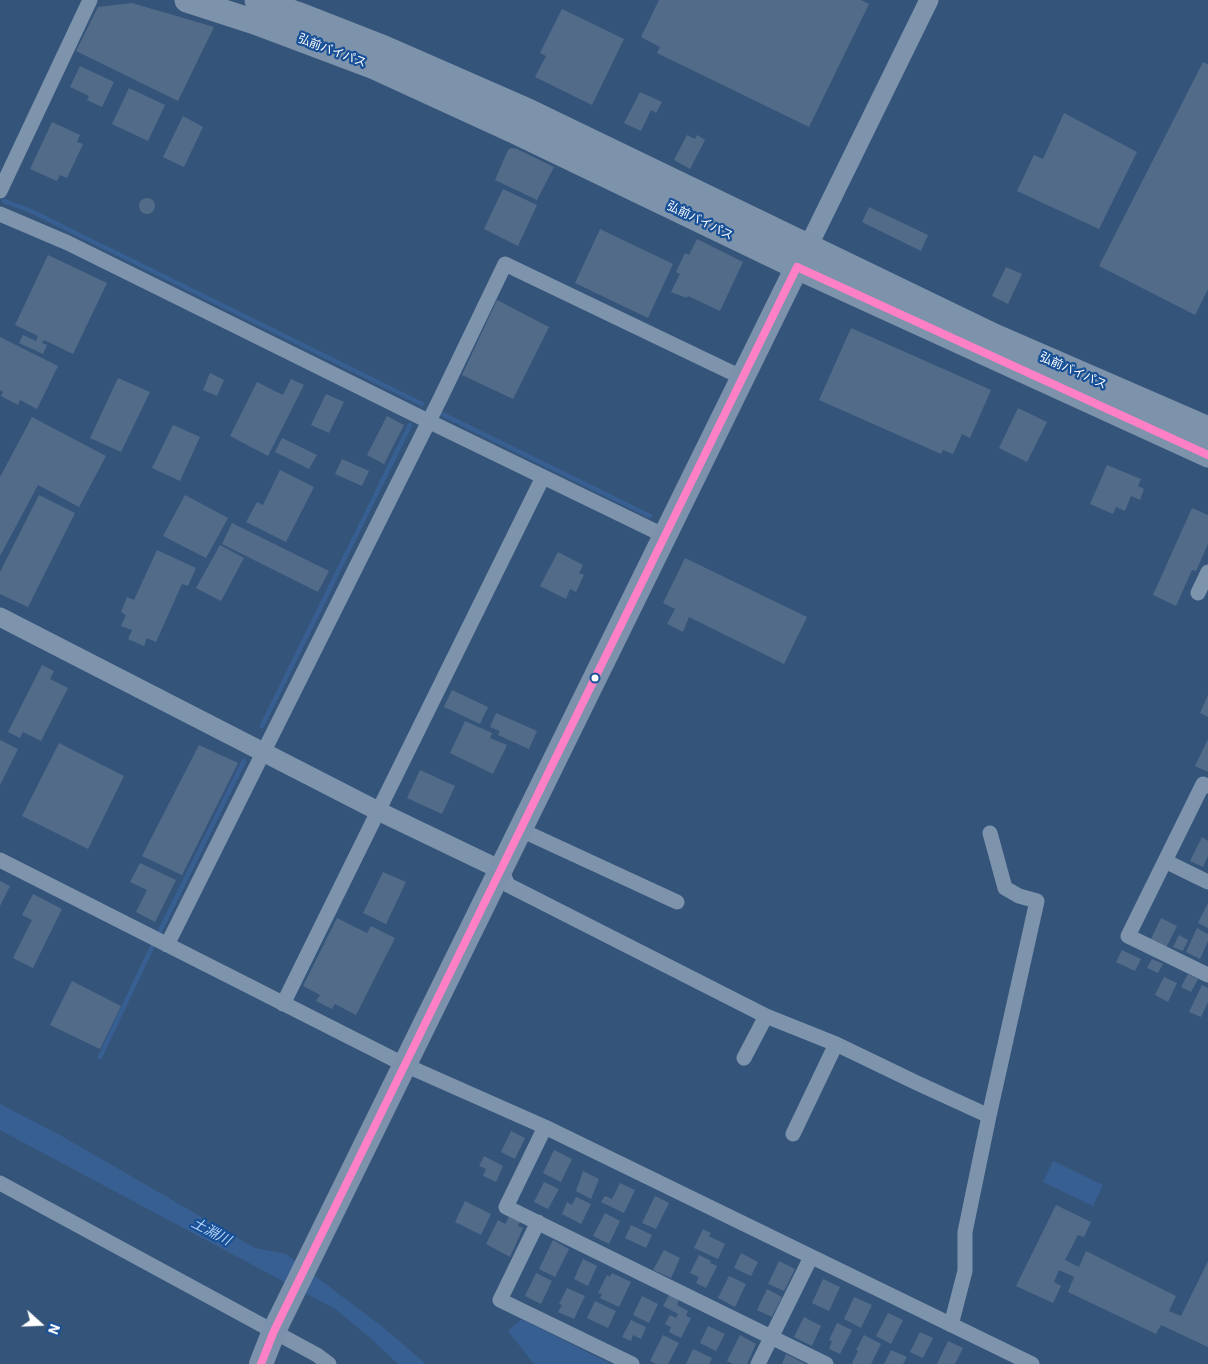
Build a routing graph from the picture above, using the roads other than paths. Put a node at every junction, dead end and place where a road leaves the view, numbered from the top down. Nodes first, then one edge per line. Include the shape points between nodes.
1 (90, 0) edge
2 (186, 0) edge
3 (257, 0) edge
4 (929, 0) edge
5 (0, 191) edge
6 (0, 214) edge
7 (802, 257) junction
8 (743, 378) junction
9 (428, 421) junction
10 (1208, 429) edge
11 (1208, 456) edge
12 (543, 477) junction
13 (665, 536) junction
14 (1208, 572) edge
15 (1198, 593) dead end
16 (0, 618) edge
17 (263, 752) junction
18 (1208, 786) edge
19 (378, 811) junction
20 (521, 830) junction
21 (990, 833) dead end
22 (0, 860) edge
23 (1165, 861) junction
24 (501, 870) junction
25 (1208, 882) edge
26 (677, 902) dead end
27 (167, 945) junction
28 (1208, 975) edge
29 (283, 1004) junction
30 (766, 1016) junction
31 (836, 1044) junction
32 (744, 1058) dead end
33 (405, 1065) junction
34 (989, 1116) junction
35 (545, 1127) junction
36 (793, 1134) dead end
37 (0, 1183) edge
38 (538, 1222) junction
39 (811, 1257) junction
40 (277, 1325) junction
41 (951, 1325) junction
42 (772, 1337) junction
43 (260, 1364) edge
44 (329, 1364) edge
45 (632, 1364) edge
46 (758, 1364) edge
47 (826, 1364) edge
48 (1032, 1364) edge

1 - 5 street
2 - 7 highway, 弘前バイパス via 372,66
3 - 7 highway, 弘前バイパス via 384,48 528,111
4 - 7 street
6 - 9 street via 68,244
7 - 8 main road
7 - 10 highway, 弘前バイパス
7 - 11 highway, 弘前バイパス
8 - 9 street via 505,264
8 - 13 main road
9 - 12 street
9 - 17 street
12 - 13 street
12 - 19 street
13 - 20 main road
14 - 15 street
16 - 17 street
17 - 19 street
17 - 27 street
18 - 23 street via 1203,784
19 - 24 street
19 - 29 street
20 - 24 main road
20 - 26 street
21 - 34 street via 1004,888 1037,901
22 - 27 street
23 - 25 street
23 - 28 street via 1128,936
24 - 30 street via 508,885
24 - 33 main road
27 - 29 street
29 - 33 street
30 - 31 street
30 - 32 street
31 - 34 street
31 - 36 street
33 - 35 street
33 - 40 main road
34 - 41 street via 965,1232 965,1271
35 - 38 street via 506,1207
35 - 39 street
37 - 40 street
38 - 42 street
38 - 45 street via 500,1300
39 - 41 street
39 - 42 street
40 - 43 main road
40 - 44 street
41 - 48 street
42 - 46 street
42 - 47 street

